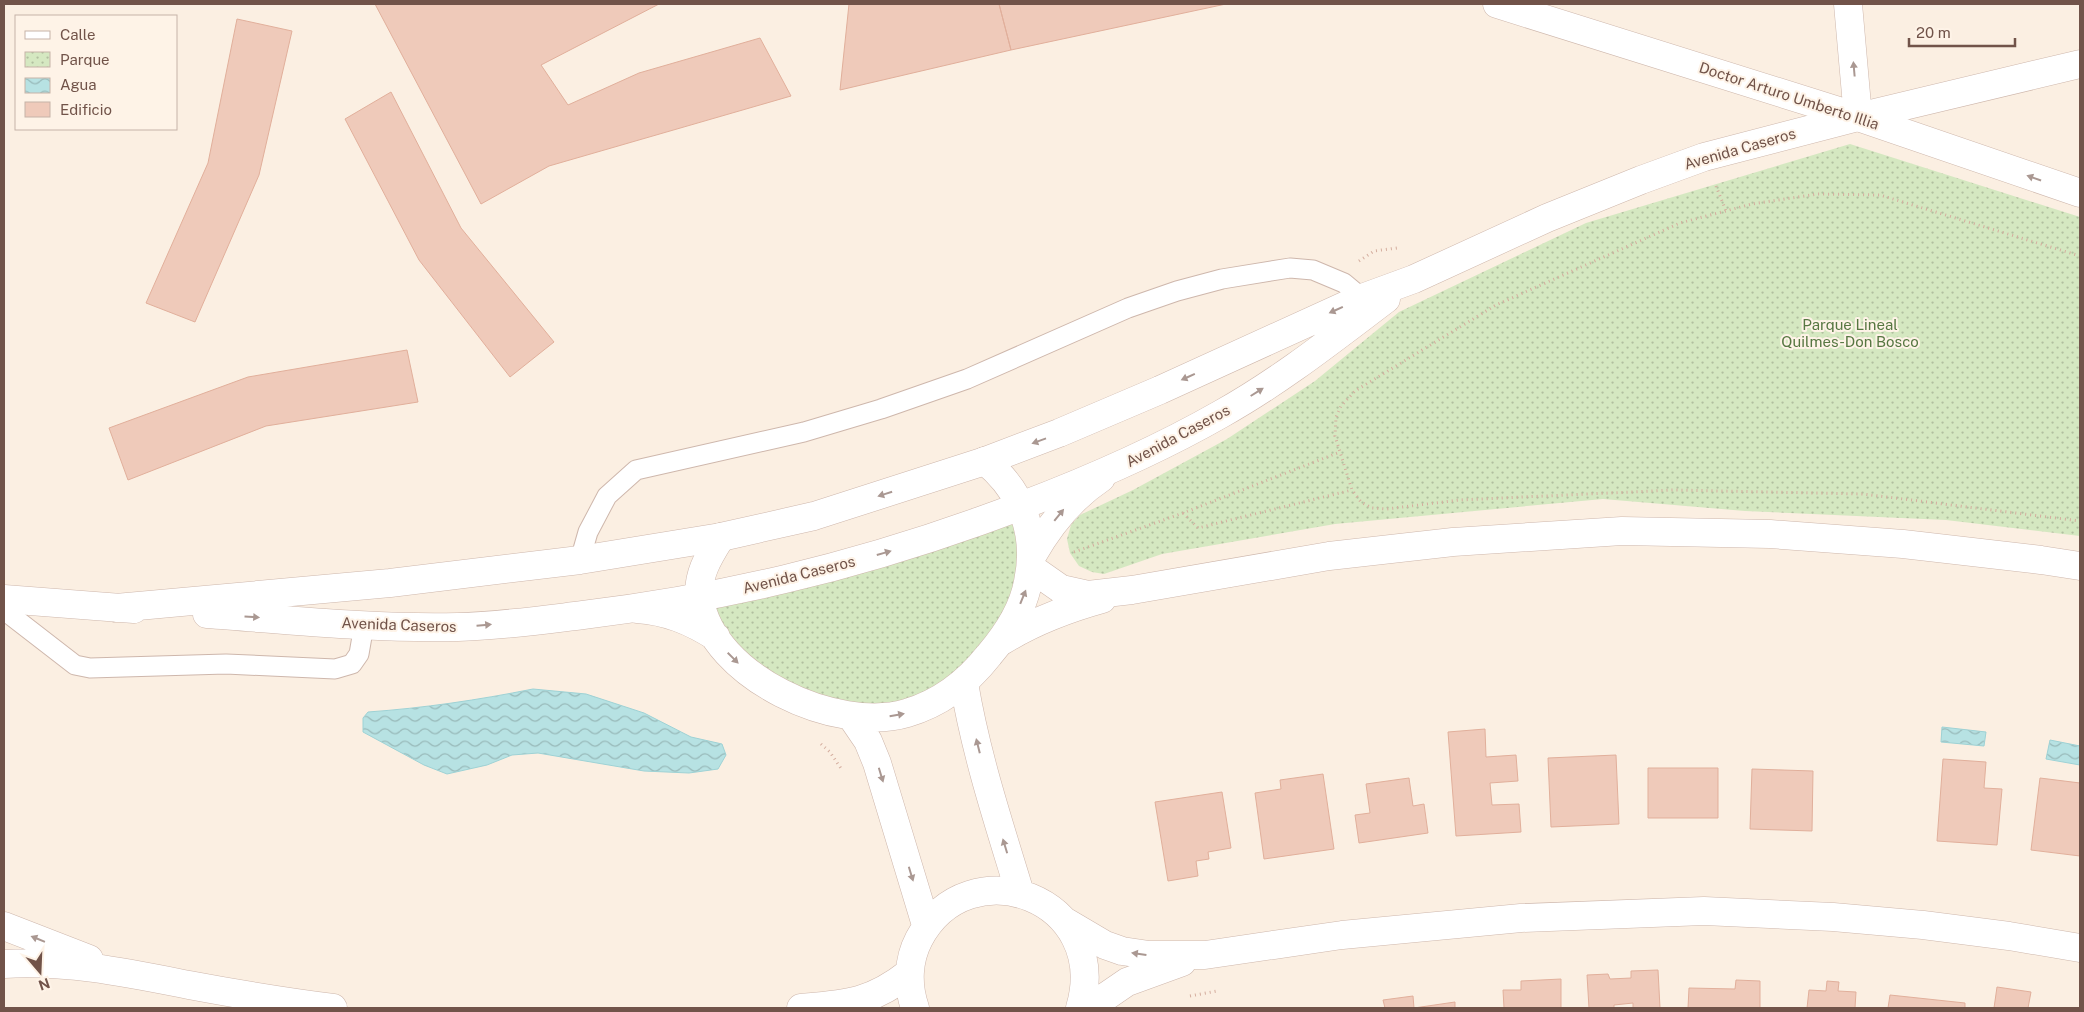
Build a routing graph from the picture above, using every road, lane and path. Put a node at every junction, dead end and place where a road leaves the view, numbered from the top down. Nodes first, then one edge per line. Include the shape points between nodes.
1 (1497, 4) edge
2 (1848, 4) edge
3 (2080, 64) edge
4 (1858, 117) junction
5 (2080, 193) edge
6 (1399, 248) dead end
7 (2080, 256) edge
8 (1330, 277) junction
9 (1414, 279) junction
10 (1362, 298) junction
11 (1340, 452) junction
12 (985, 461) junction
13 (1114, 469) junction
14 (1352, 490) junction
15 (1021, 506) junction
16 (1183, 513) junction
17 (2080, 521) edge
18 (721, 537) junction
19 (580, 560) junction
20 (1032, 562) junction
21 (2080, 566) edge
22 (1132, 590) junction
23 (4, 599) edge
24 (700, 599) junction
25 (116, 608) junction
26 (633, 609) junction
27 (4, 610) edge
28 (364, 625) junction
29 (716, 637) junction
30 (1002, 640) junction
31 (964, 683) junction
32 (851, 716) junction
33 (1020, 893) junction
34 (1066, 922) junction
35 (926, 925) junction
36 (4, 926) edge
37 (2080, 948) edge
38 (1205, 955) junction
39 (4, 964) edge
40 (116, 970) junction
41 (909, 973) junction
42 (857, 1006) edge
43 (333, 1008) edge
44 (801, 1008) edge
45 (915, 1008) edge
46 (1080, 1008) edge
47 (1089, 1008) edge

1 - 4 street, Doctor Arturo Umberto Illia
4 -> 2 street
3 - 4 street, Avenida Caseros
5 -> 4 street, Doctor Arturo Umberto Illia
4 - 9 street, Avenida Caseros via 1704,157 1547,218
6 - 8 path via 1374,251
7 - 11 path via 1880,195 1818,194 1752,204 1680,223 1496,305 1355,391 1336,417 1335,436
8 - 10 lane via 1344,283
8 - 19 lane via 1313,270 1290,268 1222,279 1177,291 1119,312 967,379 881,409 804,432 636,470 607,496 588,532
9 - 10 street, Avenida Caseros
13 -> 9 street, Avenida Caseros via 1222,414 1283,376
10 -> 12 street, Avenida Caseros via 1160,390
11 - 14 path
11 - 16 path
12 - 15 street via 1012,488
12 -> 18 street, Avenida Caseros via 814,516
13 - 15 street, Avenida Caseros
20 -> 13 street via 1047,530 1066,506
14 - 16 path via 1198,528
14 - 17 path via 1361,502 1372,508 1387,509 1458,500 1674,490 1863,494
15 - 20 street via 1030,536
24 -> 15 street, Avenida Caseros via 818,572 912,545
16 - 20 path
18 - 19 street, Avenida Caseros
18 - 24 street via 706,561
19 - 25 street, Avenida Caseros via 390,583
20 - 22 street via 1047,580 1061,589 1088,595
30 -> 20 street via 1027,588
21 - 22 street via 1903,544 1770,534 1622,532 1453,542 1348,554
22 - 30 street via 1069,608 1029,624
23 - 25 street, Avenida Caseros
24 - 26 street, Avenida Caseros
24 - 29 street via 705,619
25 -> 28 street, Avenida Caseros
28 -> 26 street, Avenida Caseros via 459,627
26 - 29 street via 673,615
27 - 28 lane via 75,665 90,668 226,664 335,669 352,664 359,654
29 -> 32 street via 733,659 793,700
30 - 31 street
32 -> 31 street via 884,717 906,713 934,703
33 -> 31 street via 989,793
32 -> 35 street via 868,741 877,763
33 - 34 street via 1045,903
33 - 35 street via 994,890 968,895 945,907
38 -> 34 street via 1122,952
34 - 46 street via 1078,943 1085,966 1085,991
35 - 41 street via 914,948
40 -> 36 street
37 - 38 street via 1913,924 1704,912 1521,918 1342,935
38 - 47 street via 1127,982
39 - 40 street
40 - 43 street
41 - 42 street
41 - 45 street
42 - 44 street

